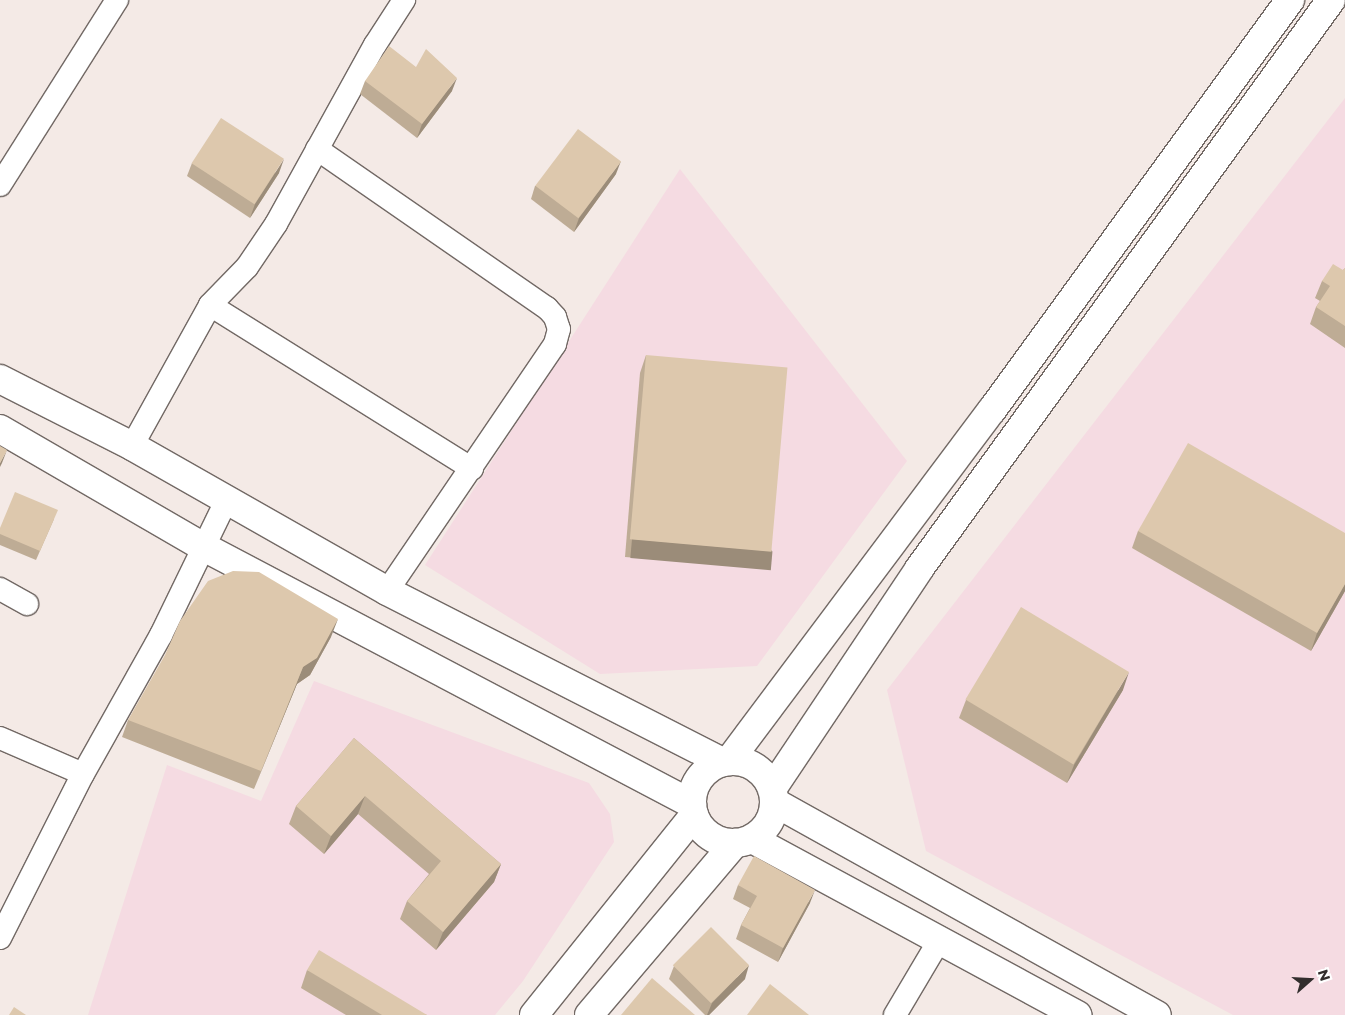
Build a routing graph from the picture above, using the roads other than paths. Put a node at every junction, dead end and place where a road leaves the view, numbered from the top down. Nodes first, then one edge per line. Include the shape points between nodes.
1 (117, 0) edge
2 (404, 0) edge
3 (1290, 0) edge
4 (1331, 0) edge
5 (317, 149) junction
6 (2, 176) edge
7 (210, 305) junction
8 (0, 379) edge
9 (0, 430) edge
10 (132, 446) junction
11 (472, 469) junction
12 (226, 501) junction
13 (202, 546) junction
14 (0, 589) edge
15 (387, 592) junction
16 (27, 604) dead end
17 (0, 738) edge
18 (726, 761) junction
19 (83, 774) junction
20 (773, 795) junction
21 (693, 809) junction
22 (743, 841) junction
23 (0, 938) edge
24 (940, 938) junction
25 (534, 1015) edge
26 (589, 1015) edge
27 (895, 1015) edge
28 (1077, 1015) edge
29 (1157, 1015) edge

1 - 6 street
2 - 5 street
3 - 18 main road via 992,410
4 - 20 main road via 919,569
5 - 7 street via 276,224 247,267
5 - 11 street via 541,304 555,317 559,329 555,344
7 - 10 street
7 - 11 street
8 - 10 main road
9 - 13 main road
10 - 12 main road
11 - 15 street
12 - 13 street
12 - 15 main road
13 - 19 street via 161,635
13 - 21 main road
14 - 16 street
15 - 18 main road
17 - 19 street
18 - 20 main road via 756,767
18 - 21 main road via 700,777 694,790
19 - 23 street
20 - 22 main road via 768,824
20 - 29 main road
21 - 22 main road via 710,836
21 - 25 main road
22 - 24 main road
22 - 26 main road
24 - 27 street
24 - 28 main road

